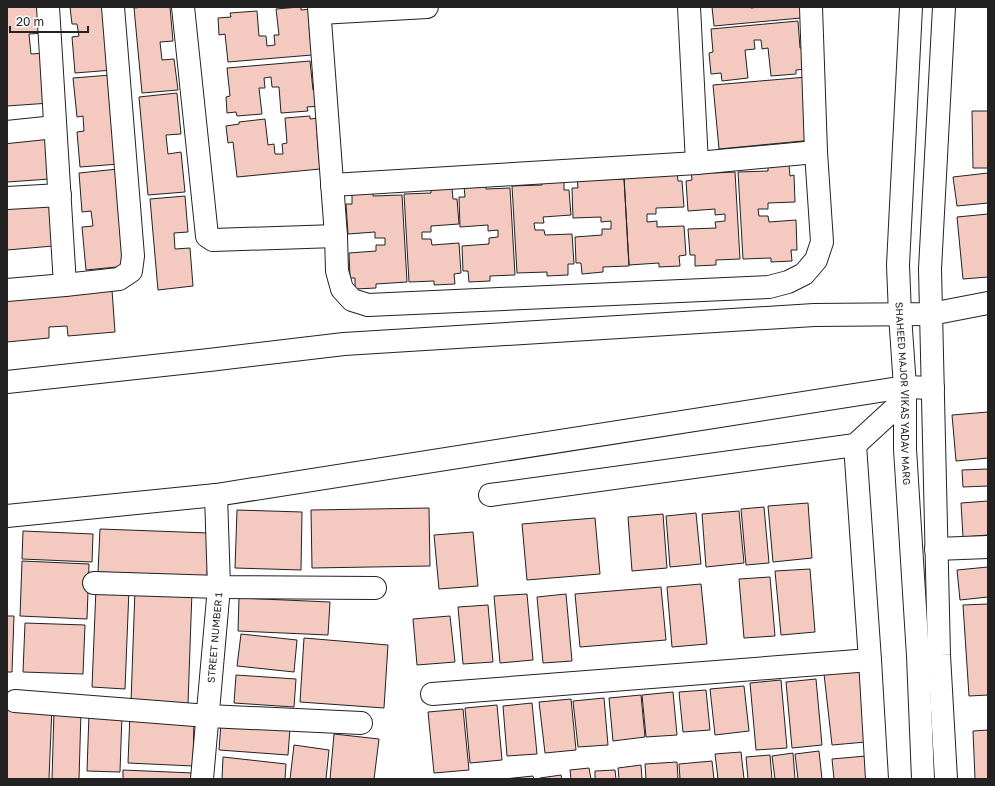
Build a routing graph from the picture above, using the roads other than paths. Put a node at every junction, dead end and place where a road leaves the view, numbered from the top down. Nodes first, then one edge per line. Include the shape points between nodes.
1 (48, 7) edge
2 (113, 7) edge
3 (183, 7) edge
4 (427, 7) edge
5 (689, 7) edge
6 (811, 7) edge
7 (911, 7) edge
8 (944, 7) edge
9 (319, 10) edge
10 (55, 127) junction
11 (7, 132) edge
12 (816, 152) junction
13 (697, 163) junction
14 (332, 185) junction
15 (60, 195) junction
16 (7, 198) edge
17 (336, 236) junction
18 (65, 285) junction
19 (7, 290) edge
20 (988, 303) edge
21 (931, 314) junction
22 (900, 315) junction
23 (7, 382) edge
24 (932, 388) junction
25 (905, 393) junction
26 (855, 445) junction
27 (216, 495) junction
28 (490, 495) dead end
29 (7, 516) edge
30 (988, 547) edge
31 (936, 549) junction
32 (94, 583) dead end
33 (219, 587) junction
34 (375, 588) dead end
35 (870, 660) junction
36 (432, 694) dead end
37 (15, 701) dead end
38 (208, 716) junction
39 (361, 723) dead end
40 (202, 779) edge
41 (877, 779) edge
42 (923, 779) edge
43 (946, 779) edge

1 - 10 street
2 - 18 street via 133,256 131,270 119,279
3 - 17 street via 207,236 212,240
4 - 9 street
5 - 13 street
6 - 12 street
7 - 22 street, SHAHEED MAJOR VIKAS YADAV MARG via 898,265
8 - 21 street via 930,269
9 - 14 street
10 - 11 street
10 - 15 street
12 - 13 street
12 - 17 street via 822,242 816,260 804,274 769,287 368,305 352,300 342,289 337,271
13 - 14 street
14 - 17 street
15 - 16 street
15 - 18 street
18 - 19 street
20 - 21 street
21 - 22 street
21 - 24 street
22 - 23 street via 814,315 344,344
22 - 25 street, SHAHEED MAJOR VIKAS YADAV MARG
24 - 25 street
24 - 31 street
25 - 26 street
25 - 27 street
25 - 42 street, SHAHEED MAJOR VIKAS YADAV MARG via 905,449
26 - 28 street
26 - 35 street
27 - 29 street
27 - 33 street, STREET NUMBER 1
30 - 31 street
31 - 43 street
32 - 33 street
33 - 34 street
33 - 38 street, STREET NUMBER 1
35 - 36 street
35 - 41 street
37 - 38 street
38 - 39 street
38 - 40 street, STREET NUMBER 1

